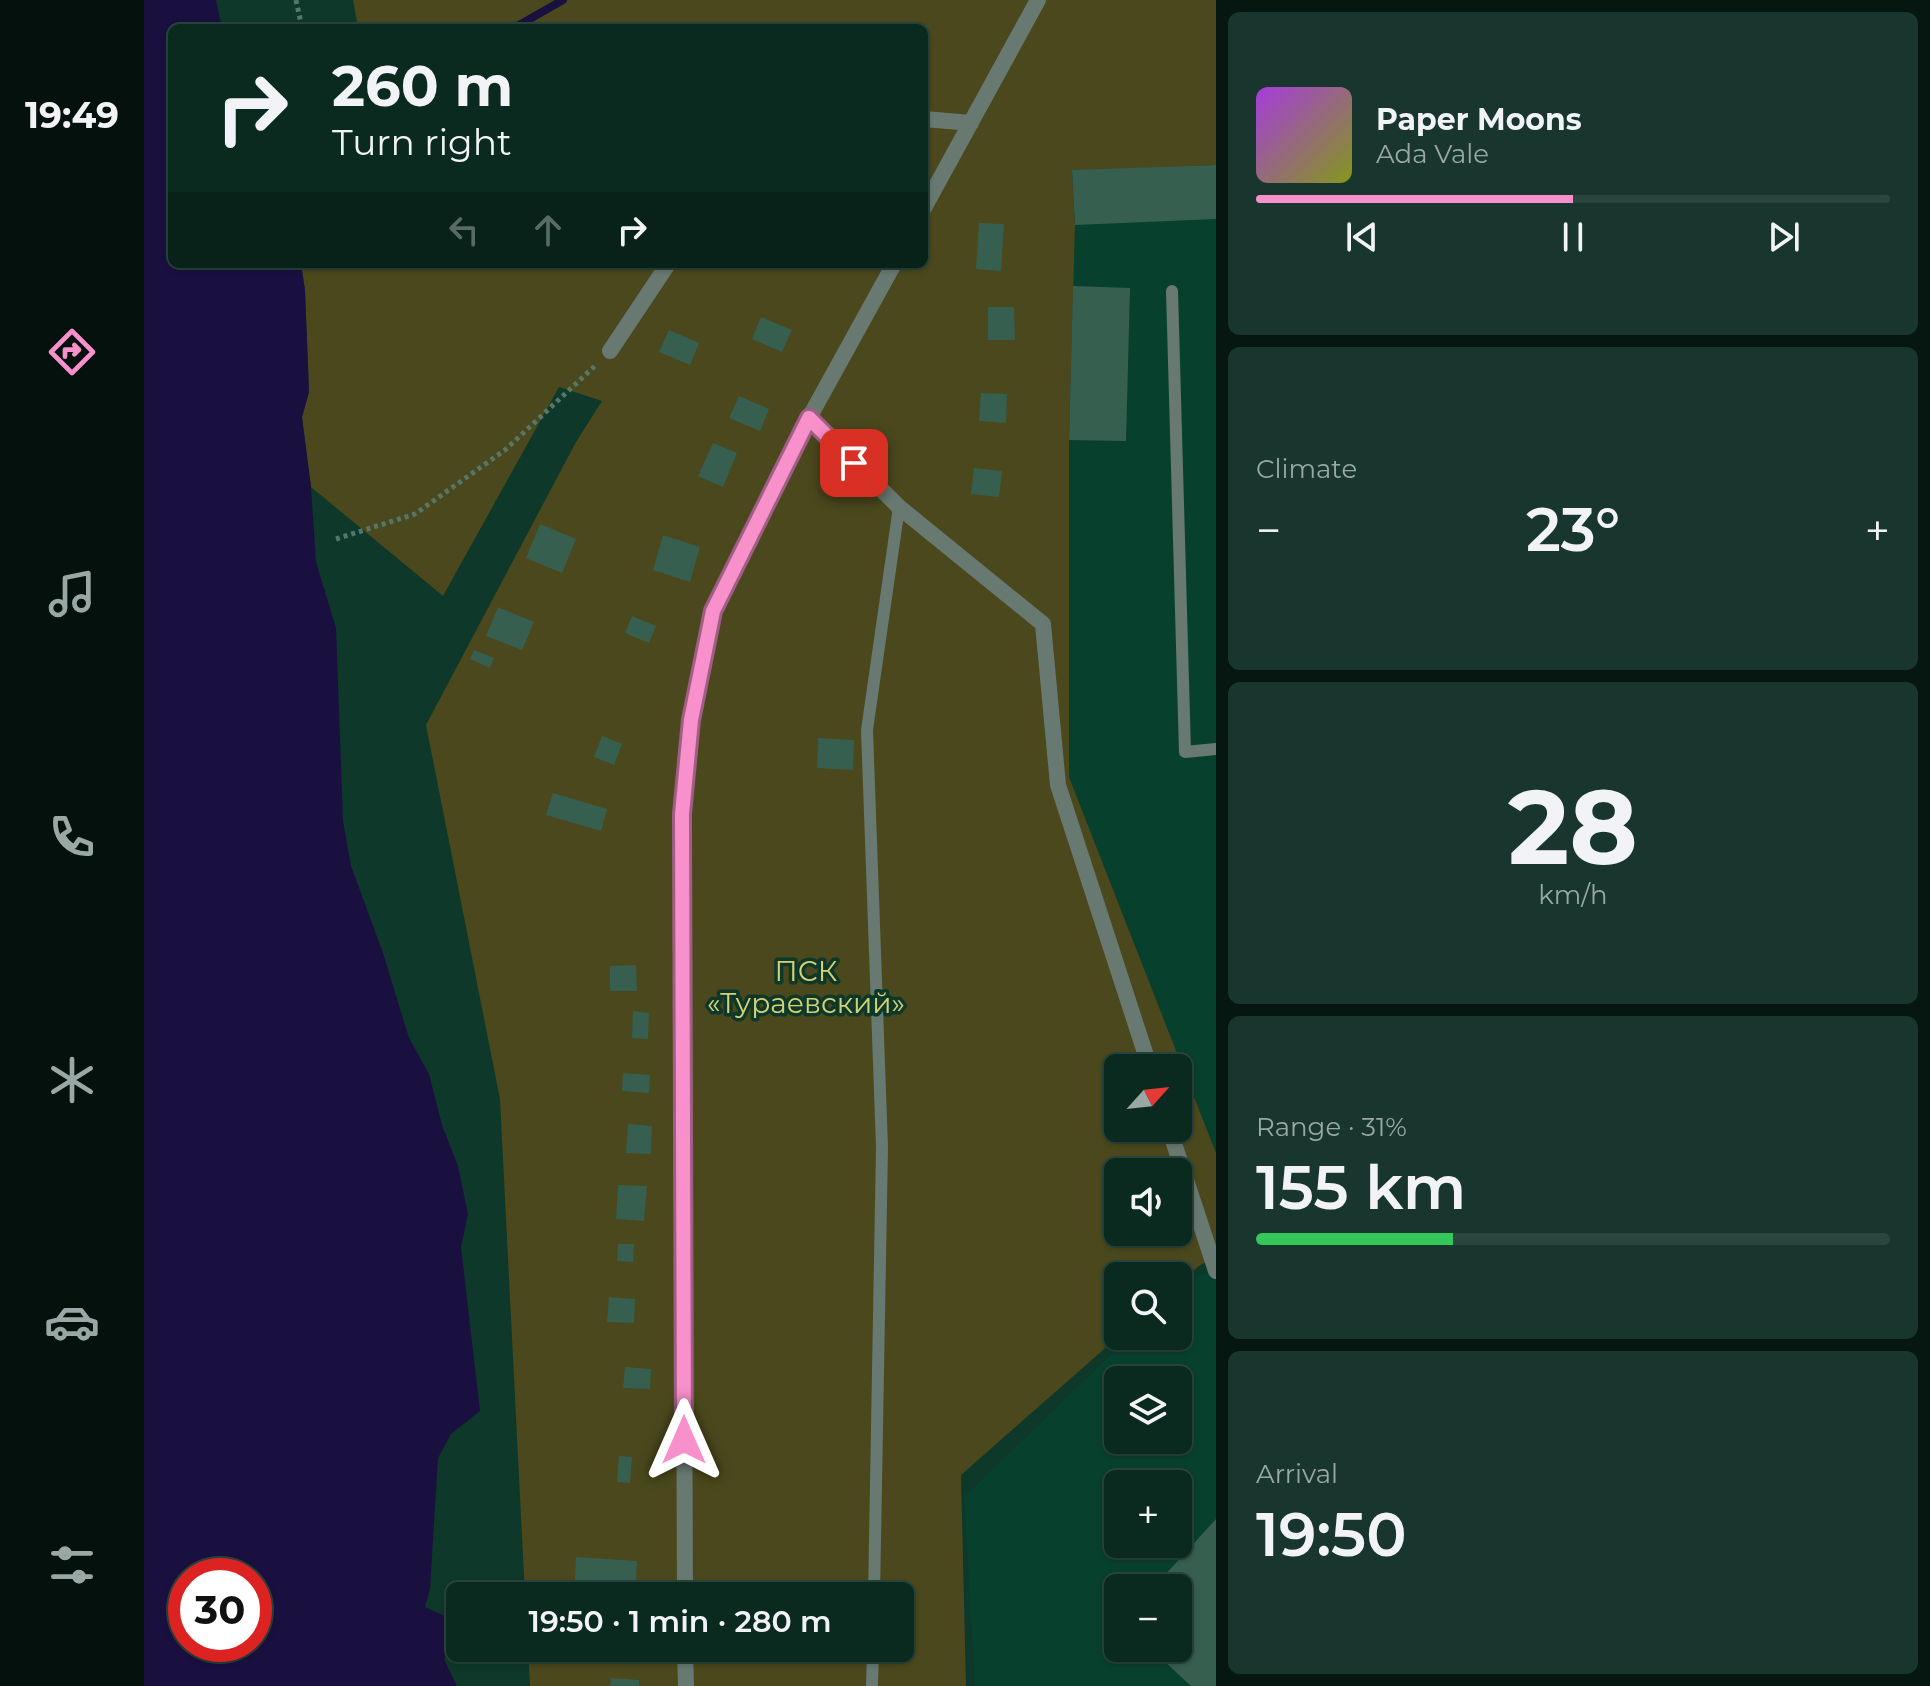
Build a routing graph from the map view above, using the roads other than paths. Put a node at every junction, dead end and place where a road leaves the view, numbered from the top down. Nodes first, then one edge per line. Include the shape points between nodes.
1 (1038, 0) edge
2 (928, 119) edge
3 (971, 123) junction
4 (928, 201) edge
5 (665, 268) edge
6 (892, 268) edge
7 (1172, 291) dead end
8 (610, 351) road end
9 (809, 418) junction
10 (899, 507) junction
11 (1216, 749) edge
12 (1145, 1054) edge
13 (1174, 1142) edge
14 (1216, 1271) edge
15 (685, 1582) edge
16 (874, 1582) edge
17 (685, 1662) edge
18 (873, 1662) edge
19 (686, 1686) edge
20 (872, 1686) edge

1 - 3 street
2 - 3 street
3 - 4 street
5 - 8 street
6 - 9 street
7 - 11 lane via 1185,752
9 - 10 street
9 - 15 street via 713,611 691,720 682,814
10 - 12 street via 1043,624 1058,785
10 - 16 lane via 867,730 882,1147
13 - 14 street
17 - 19 street
18 - 20 lane

